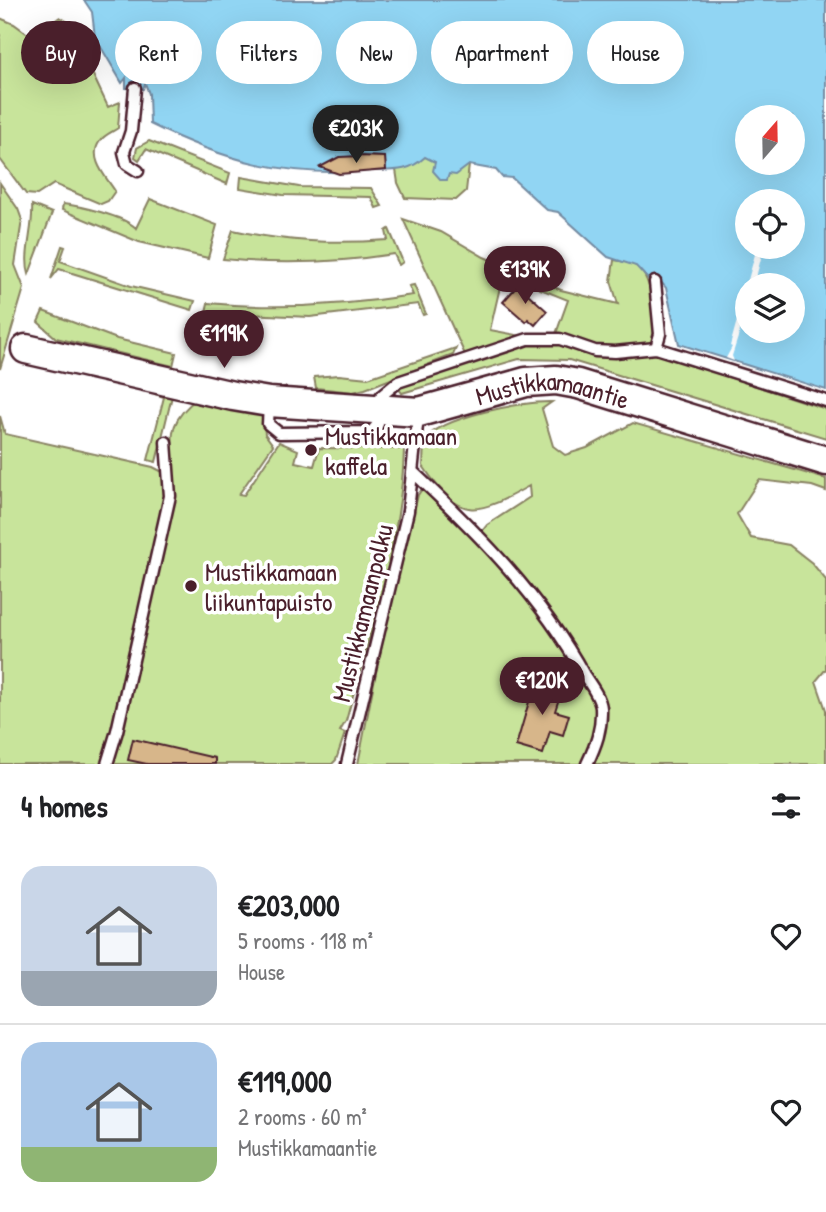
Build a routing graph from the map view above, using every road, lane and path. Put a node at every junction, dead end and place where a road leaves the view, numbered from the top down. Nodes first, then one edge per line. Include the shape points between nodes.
1 (135, 89) dead end
2 (138, 171) dead end
3 (655, 282) dead end
4 (656, 348) junction
5 (26, 349) dead end
6 (826, 401) edge
7 (379, 408) junction
8 (419, 412) junction
9 (166, 442) dead end
10 (826, 461) edge
11 (413, 472) junction
12 (107, 764) edge
13 (347, 764) edge
14 (587, 764) edge

1 - 2 lane via 124,152 127,164
3 - 4 lane via 660,334
4 - 6 lane
4 - 7 lane via 594,351 559,339 528,339 398,382 385,391
5 - 7 street, Mustikkamaantie via 181,387 269,402
7 - 8 street, Mustikkamaantie
8 - 10 street, Mustikkamaantie via 526,382 556,380
8 - 11 lane, Mustikkamaanpolku
9 - 12 lane via 170,496
11 - 13 lane, Mustikkamaanpolku via 408,511
11 - 14 lane via 524,584 578,663 601,705 600,736

